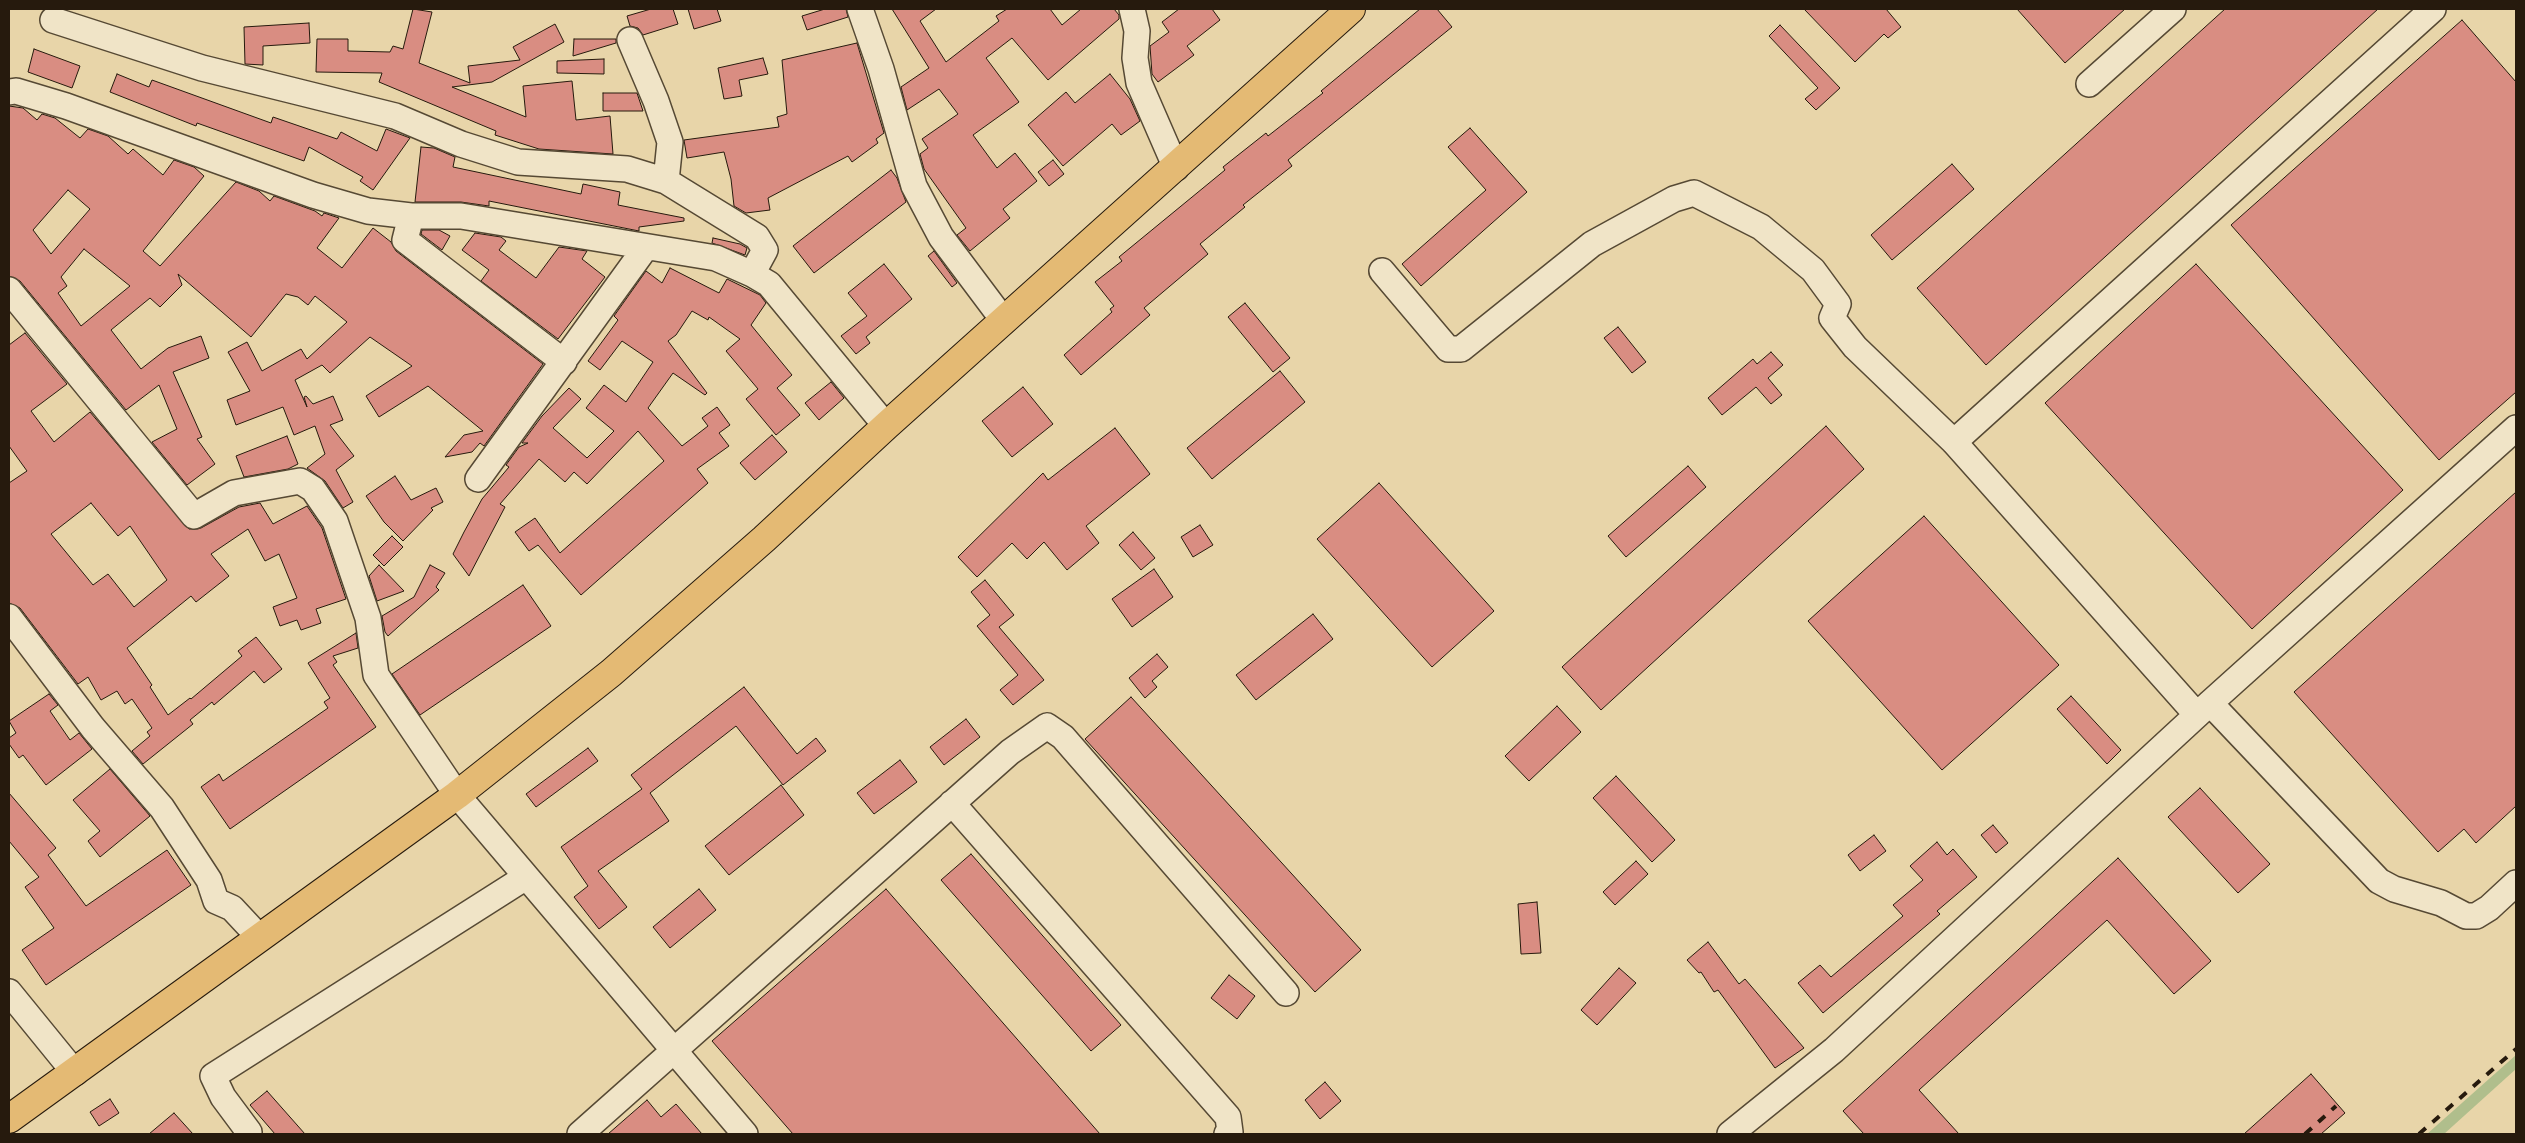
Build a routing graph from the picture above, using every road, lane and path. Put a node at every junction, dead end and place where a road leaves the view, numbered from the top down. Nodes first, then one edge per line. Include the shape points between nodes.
1 (860, 9) edge
2 (1132, 9) edge
3 (1350, 9) edge
4 (2173, 9) edge
5 (2433, 9) edge
6 (53, 20) dead end
7 (630, 40) dead end
8 (2089, 84) dead end
9 (9, 92) edge
10 (1176, 168) junction
11 (666, 180) junction
12 (410, 216) junction
13 (646, 247) junction
14 (1382, 271) dead end
15 (752, 274) junction
16 (9, 290) edge
17 (1004, 321) junction
18 (564, 362) junction
19 (886, 426) junction
20 (2516, 428) edge
21 (1954, 442) junction
22 (478, 479) dead end
23 (9, 617) edge
24 (2203, 709) junction
25 (457, 795) junction
26 (952, 803) junction
27 (526, 877) junction
28 (2516, 883) edge
29 (260, 938) junction
30 (9, 992) edge
31 (1286, 993) dead end
32 (673, 1052) junction
33 (75, 1073) junction
34 (9, 1119) edge
35 (250, 1132) dead end
36 (580, 1134) edge
37 (745, 1134) edge
38 (1227, 1134) edge
39 (1730, 1134) edge

1 - 17 street via 881,69 914,186 941,237
2 - 10 street via 1137,31 1135,58 1139,83
3 - 10 main road
4 - 8 street
5 - 21 street
6 - 11 street via 202,68 395,116 461,144 518,162 627,169
7 - 11 street via 670,142
9 - 12 street via 16,91 66,106 313,195 368,211
10 - 17 main road
11 - 15 street via 757,237 765,250
12 - 13 street via 461,216
12 - 18 street via 405,240
13 - 15 street via 716,258
13 - 18 street
14 - 21 street via 1448,349 1461,348 1592,244 1674,199 1694,193 1761,227 1813,270 1838,304 1832,318 1855,347
15 - 19 street via 768,284
16 - 25 street via 194,516 234,493 300,481 313,489 335,520 368,618 376,675
17 - 19 main road
18 - 22 street
19 - 25 main road via 764,539 611,673
20 - 24 street
21 - 24 street
23 - 29 street via 93,728 162,808 209,880 216,901 232,908
24 - 28 street via 2379,881 2466,916 2476,916 2489,908
24 - 39 street via 1834,1050
25 - 27 street
25 - 29 main road
26 - 31 street via 1010,752 1047,726 1063,738
26 - 32 street
26 - 38 street via 1228,1117 1230,1132
27 - 32 street
27 - 35 street via 213,1076 223,1097
29 - 33 main road
30 - 33 street
32 - 36 street
32 - 37 street
33 - 34 main road

